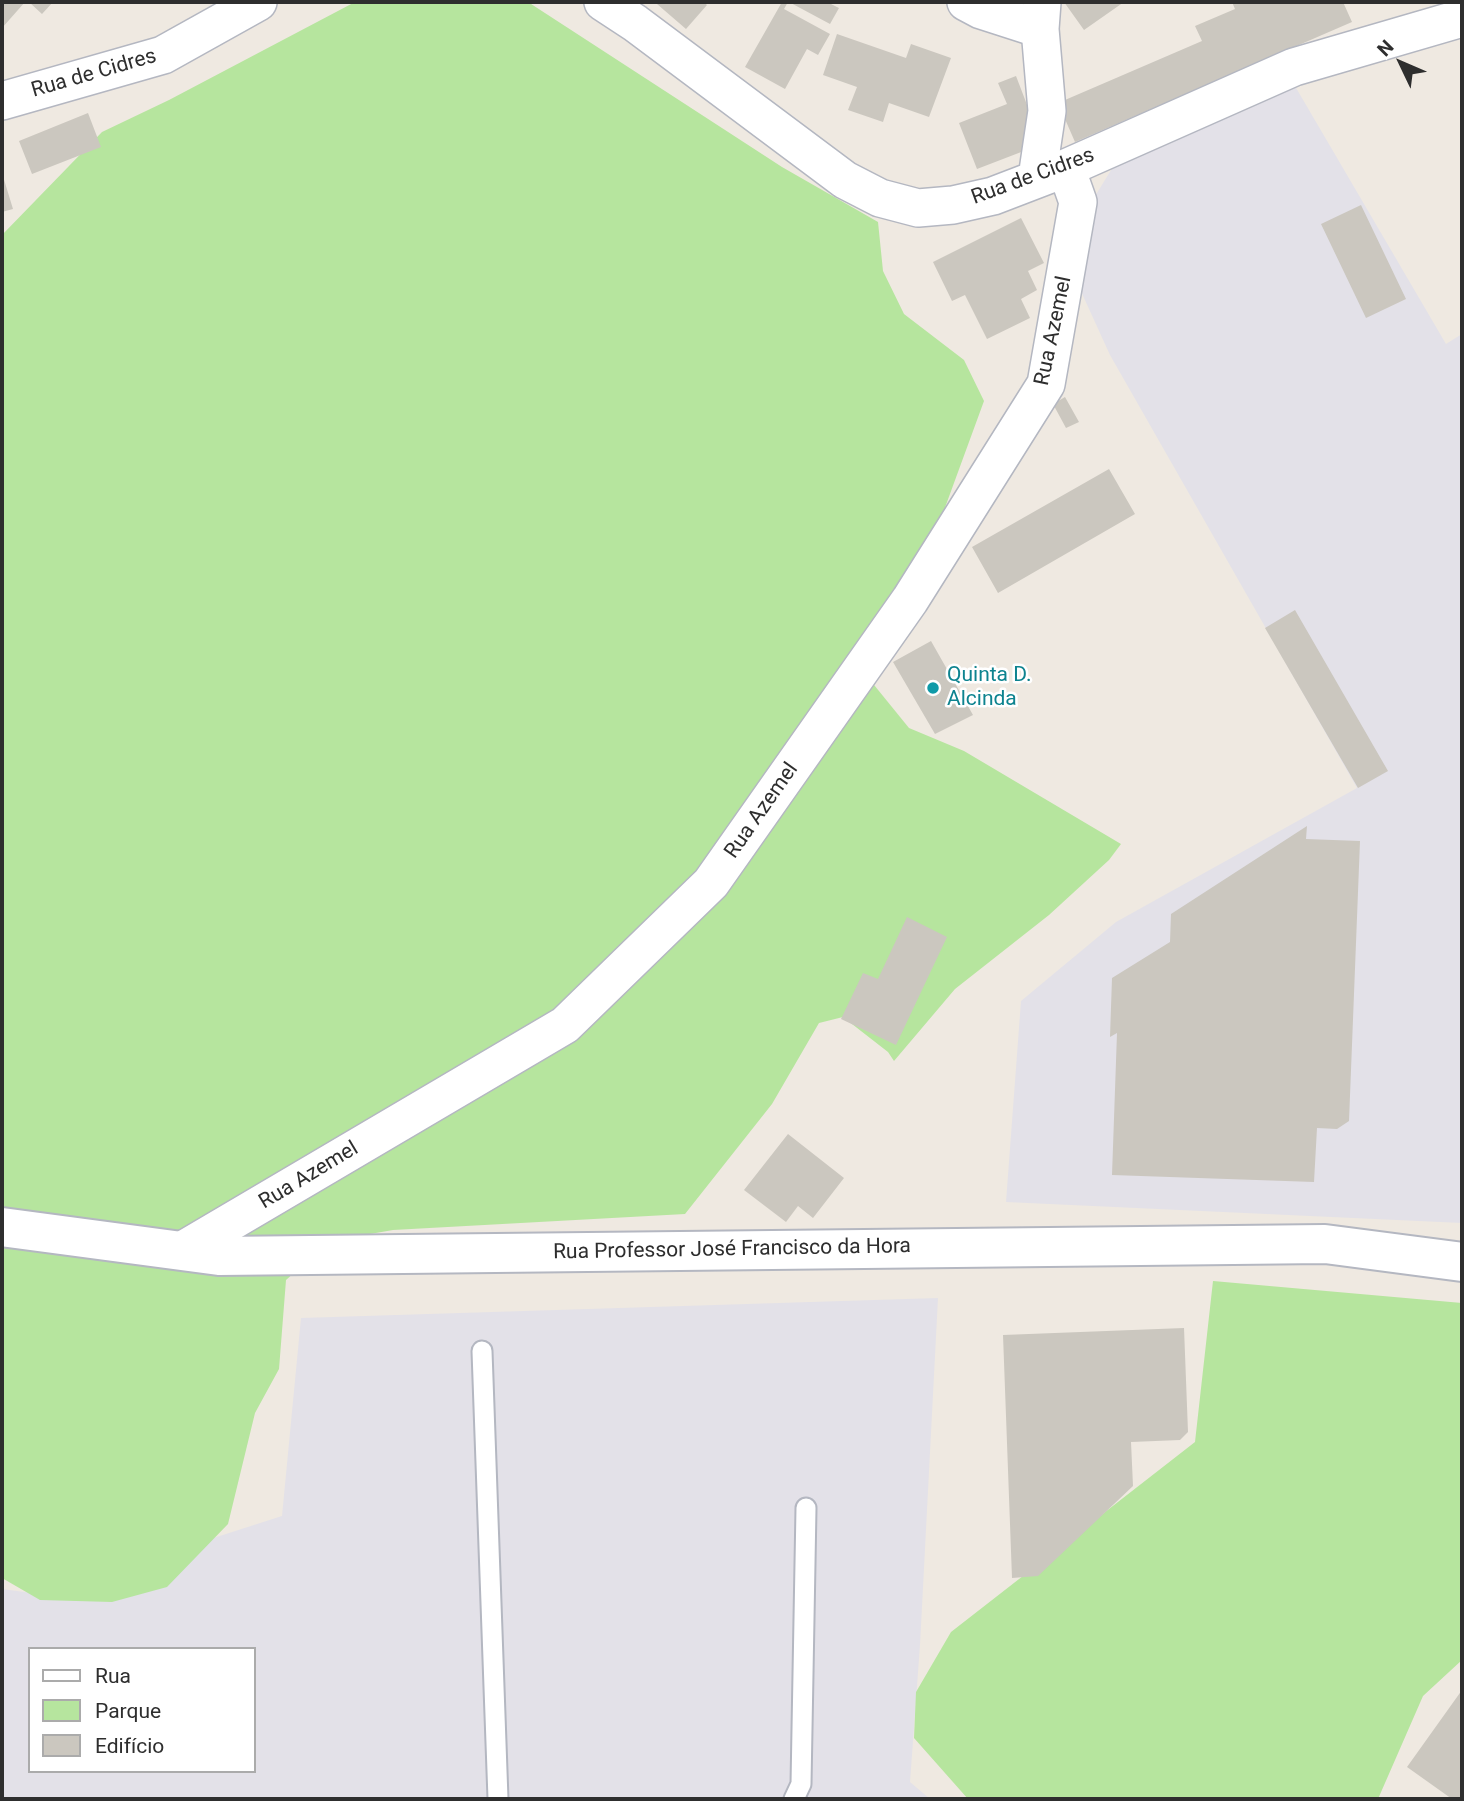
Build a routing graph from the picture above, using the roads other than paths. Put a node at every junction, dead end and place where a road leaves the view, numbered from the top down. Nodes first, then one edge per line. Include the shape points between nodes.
1 (258, 2) edge
2 (603, 2) edge
3 (966, 2) edge
4 (639, 12) edge
5 (1041, 15) edge
6 (1462, 18) edge
7 (2, 101) edge
8 (1051, 173) junction
9 (2, 1227) edge
10 (183, 1250) junction
11 (1462, 1262) edge
12 (482, 1351) dead end
13 (806, 1508) dead end
14 (498, 1799) edge
15 (794, 1799) edge

1 - 7 street, Rua de Cidres via 163,55
2 - 4 street, Rua de Cidres
3 - 5 street via 981,10
4 - 8 street, Rua de Cidres via 845,180 880,198 918,208 953,205 993,196
5 - 8 street
6 - 8 street, Rua de Cidres via 1294,66
8 - 10 street, Rua Azemel via 1078,202 1046,384 910,600 711,883 565,1025
9 - 10 main road, Rua Professor José Francisco da Hora
10 - 11 main road, Rua Professor José Francisco da Hora via 219,1256 1325,1244
12 - 14 lane
13 - 15 lane via 801,1784

